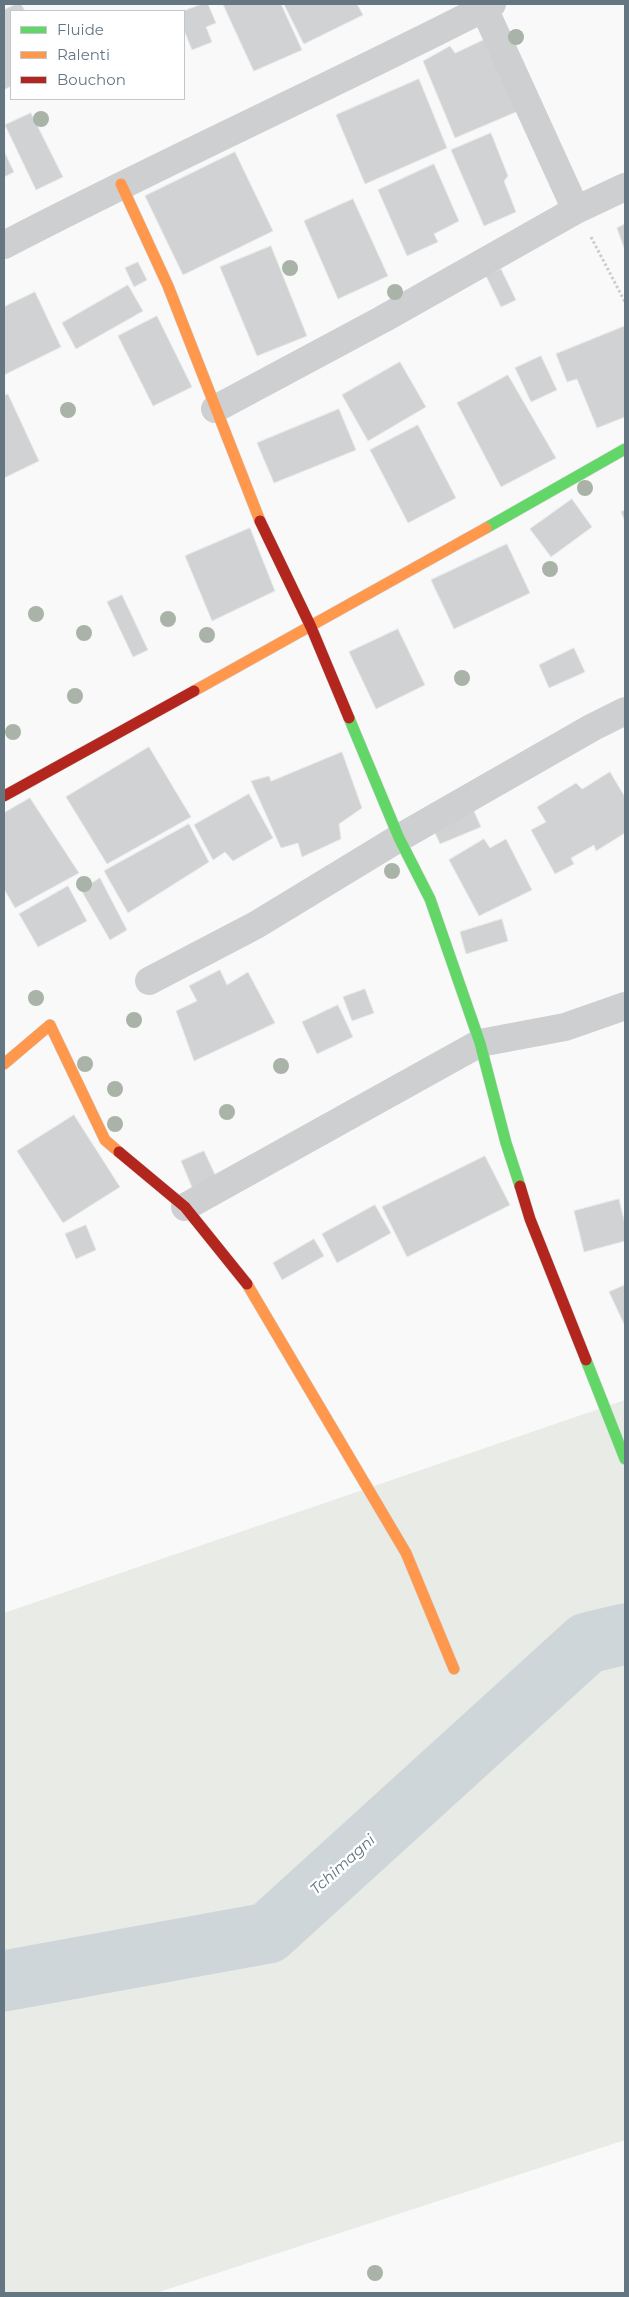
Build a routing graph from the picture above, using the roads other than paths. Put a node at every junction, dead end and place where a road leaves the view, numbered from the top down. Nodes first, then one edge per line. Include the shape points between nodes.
1 (486, 5) edge
2 (121, 184) junction
3 (625, 187) edge
4 (576, 210) junction
5 (4, 245) edge
6 (215, 409) junction
7 (625, 450) edge
8 (311, 627) junction
9 (625, 711) edge
10 (4, 796) edge
11 (399, 838) junction
12 (149, 981) dead end
13 (625, 1006) edge
14 (480, 1043) junction
15 (4, 1064) edge
16 (185, 1207) junction
17 (625, 1459) edge
18 (454, 1668) dead end

1 - 2 street via 278,111
1 - 4 street
2 - 5 street
2 - 6 street via 168,286
3 - 4 street
4 - 6 street
6 - 8 street via 259,519
7 - 8 street
8 - 10 street
8 - 11 street
9 - 11 street
11 - 12 street via 256,925
11 - 14 street via 430,899
13 - 14 street via 564,1027
14 - 16 street
14 - 17 street via 530,1219
15 - 16 street via 50,1025 105,1140
16 - 18 street via 244,1279 406,1553

